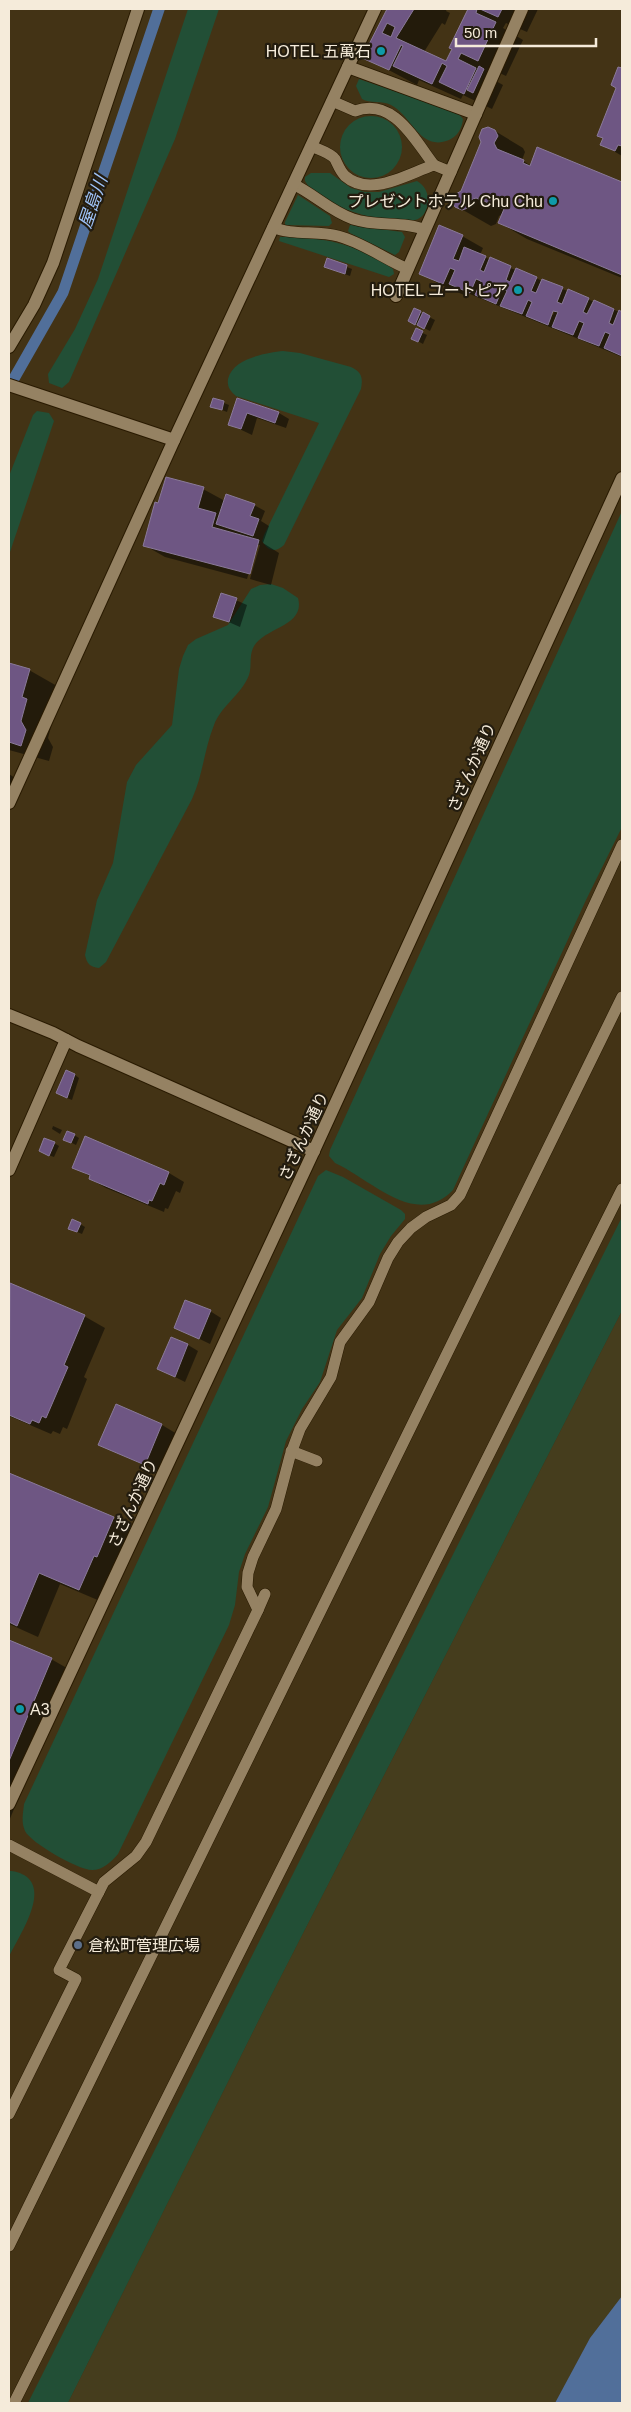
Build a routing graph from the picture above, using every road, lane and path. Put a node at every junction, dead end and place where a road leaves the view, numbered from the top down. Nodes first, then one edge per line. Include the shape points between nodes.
1 (138, 9) edge
2 (375, 9) edge
3 (522, 9) edge
4 (348, 67) junction
5 (332, 101) junction
6 (476, 114) junction
7 (311, 146) junction
8 (434, 165) junction
9 (450, 172) junction
10 (293, 184) junction
11 (344, 215) junction
12 (273, 227) junction
13 (425, 230) junction
14 (336, 236) junction
15 (408, 269) junction
16 (396, 296) dead end
17 (9, 347) edge
18 (9, 385) edge
19 (174, 440) junction
20 (622, 478) edge
21 (9, 803) edge
22 (622, 845) edge
23 (622, 997) edge
24 (9, 1015) edge
25 (66, 1040) junction
26 (314, 1151) junction
27 (9, 1170) edge
28 (622, 1189) edge
29 (291, 1451) junction
30 (318, 1461) dead end
31 (265, 1594) dead end
32 (258, 1610) junction
33 (9, 1804) edge
34 (9, 1845) edge
35 (99, 1892) junction
36 (9, 2114) edge
37 (9, 2246) edge
38 (14, 2403) edge

1 - 17 street via 53,263 34,305
2 - 4 street
3 - 6 street
4 - 5 street
4 - 6 street
5 - 7 street
5 - 8 lane via 355,112 376,108 397,118
6 - 9 street
7 - 8 lane via 334,157 344,175 366,185 378,185
7 - 10 street
8 - 9 lane
9 - 13 street
10 - 11 lane
10 - 12 street
11 - 13 lane via 384,226 413,225
11 - 14 lane
12 - 14 lane via 283,232 319,232
12 - 19 street
13 - 15 street
14 - 15 lane via 370,248
15 - 16 street
18 - 19 street
19 - 21 street
20 - 26 street, さざんか通り
22 - 29 lane via 460,1195 450,1205 411,1228 398,1242 369,1302 340,1342 331,1377
23 - 37 lane
24 - 25 street
25 - 26 street
25 - 27 street
26 - 33 street, さざんか通り
28 - 38 lane
29 - 30 lane
29 - 32 lane via 276,1510 252,1557 248,1573 247,1587
31 - 32 lane
32 - 35 lane via 141,1850 104,1882
34 - 35 lane
35 - 36 lane via 59,1970 76,1979

